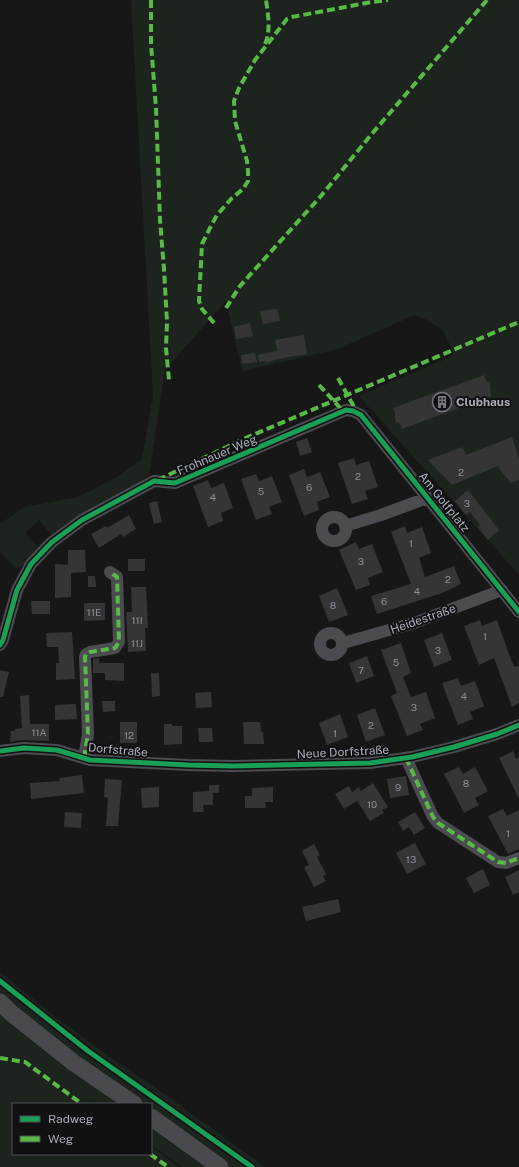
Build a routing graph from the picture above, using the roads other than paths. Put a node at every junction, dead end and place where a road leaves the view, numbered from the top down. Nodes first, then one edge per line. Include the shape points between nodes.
1 (350, 410) joint
2 (427, 498) junction
3 (345, 526) dead end
4 (110, 572) dead end
5 (502, 590) junction
6 (519, 612) edge
7 (343, 643) dead end
8 (0, 645) edge
9 (519, 725) edge
10 (0, 750) edge
11 (84, 758) junction
12 (406, 758) junction
13 (188, 765) joint
14 (519, 858) edge
15 (0, 1002) edge
16 (133, 1103) edge
17 (152, 1117) edge
18 (220, 1167) edge

1 - 2 street, Am Golfplatz via 361,415
1 - 8 street, Frohnauer Weg via 175,483 154,481 82,520 52,542 31,564 17,590
2 - 3 street
2 - 5 street, Am Golfplatz
4 - 11 street, Dorfstraße via 117,577 119,642 115,648 86,654 88,734
5 - 6 street, Am Golfplatz
5 - 7 street, Heidestraße via 414,623
9 - 12 street, Neue Dorfstraße via 454,747
10 - 11 street, Dorfstraße via 58,750
11 - 13 street, Dorfstraße
12 - 13 street, Neue Dorfstraße via 370,762
12 - 14 street via 438,823 498,862 506,863
15 - 16 main road via 74,1063
17 - 18 main road

